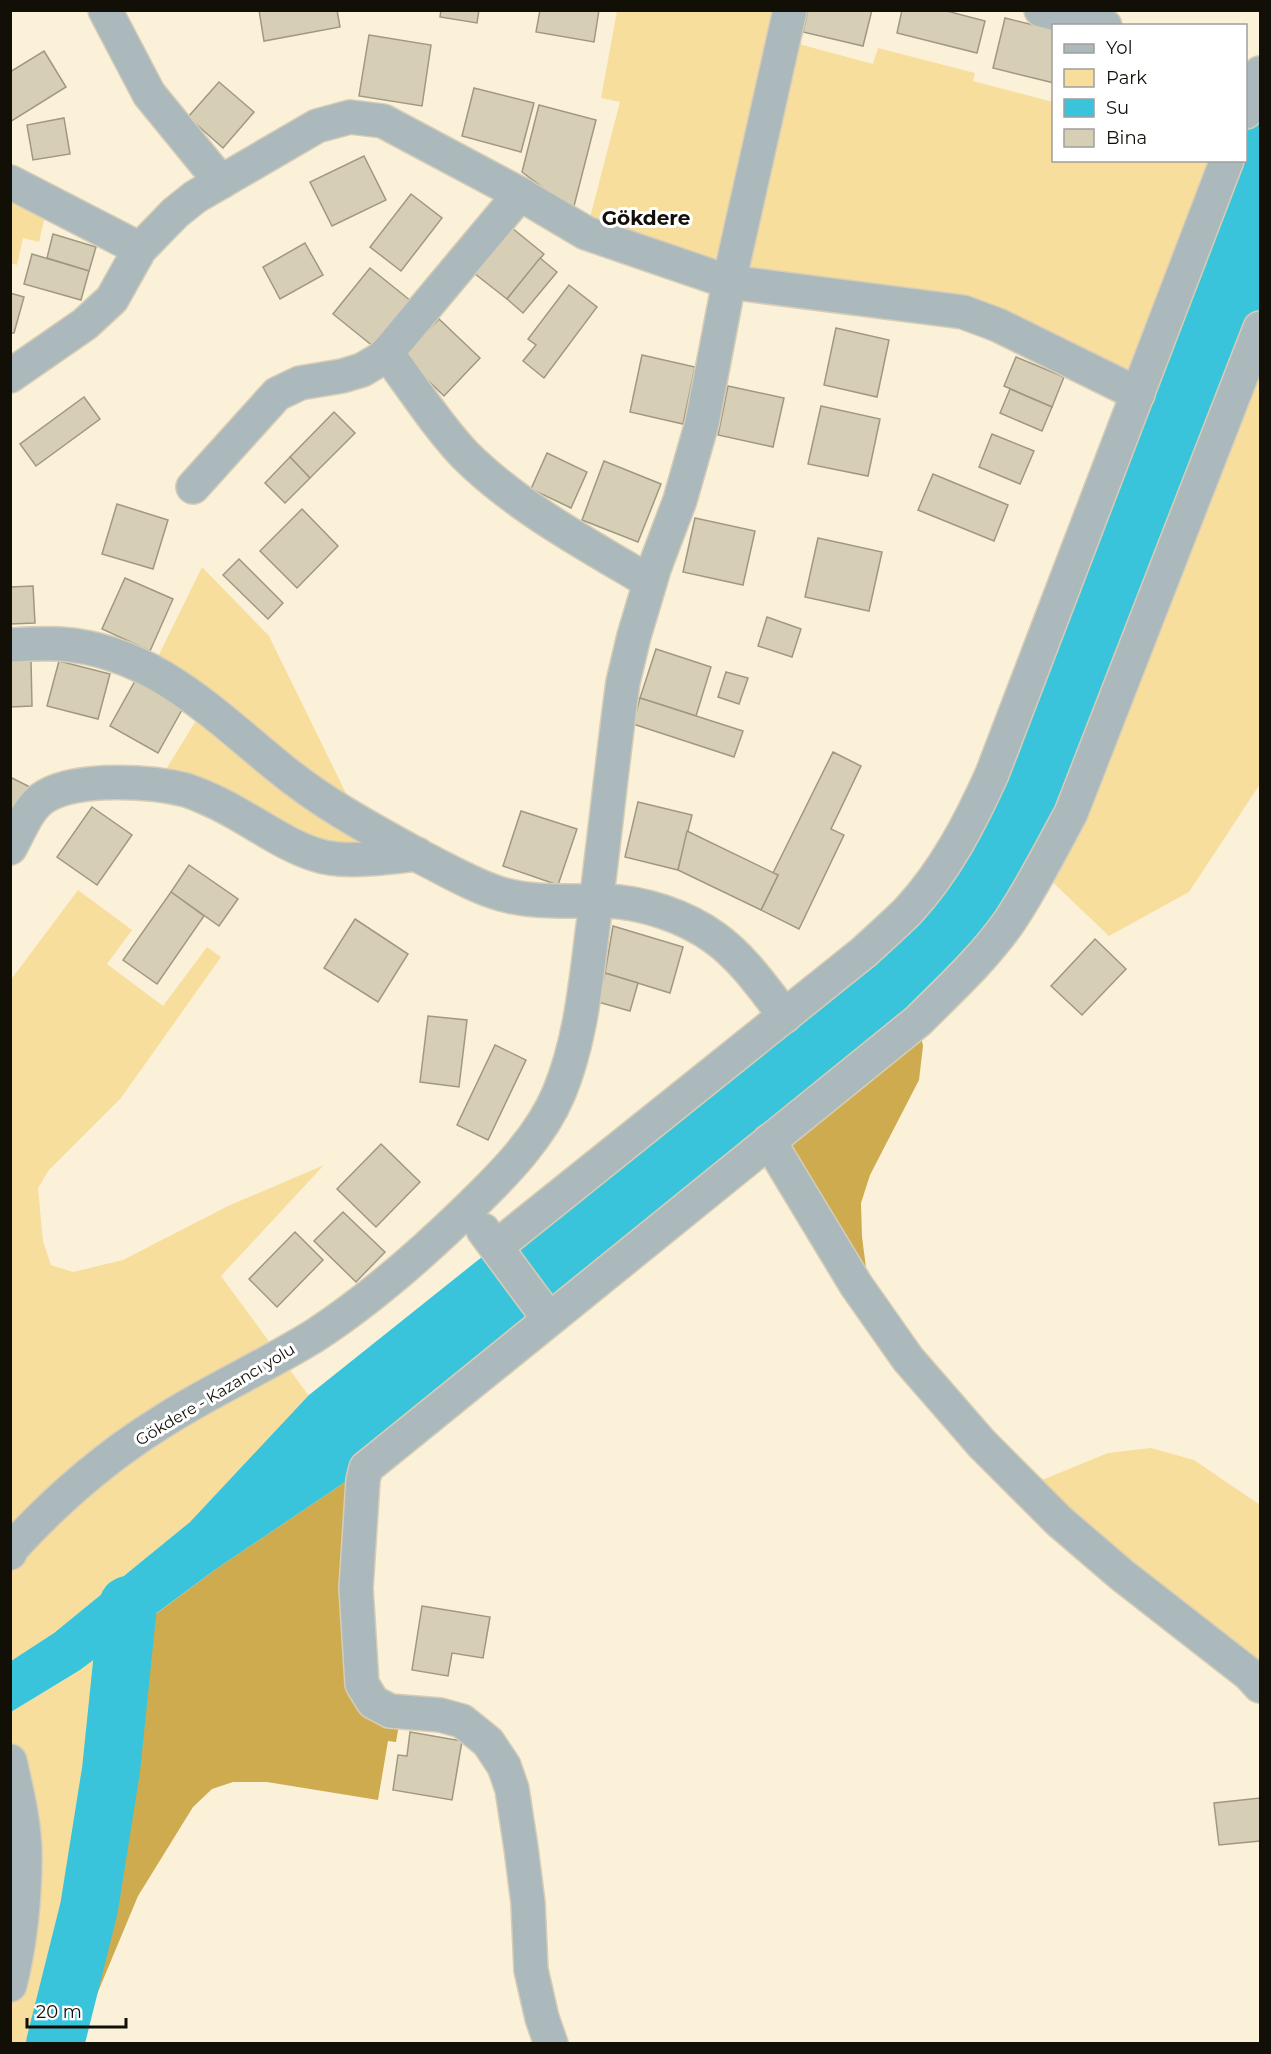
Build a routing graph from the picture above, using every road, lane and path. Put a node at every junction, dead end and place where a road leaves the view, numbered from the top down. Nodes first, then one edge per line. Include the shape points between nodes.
1 (790, 10) edge
2 (1041, 10) edge
3 (112, 13) edge
4 (1097, 24) edge
5 (1260, 73) edge
6 (1247, 107) edge
7 (1226, 162) edge
8 (10, 182) edge
9 (220, 182) junction
10 (520, 194) junction
11 (140, 249) junction
12 (729, 282) junction
13 (1260, 328) edge
14 (387, 353) junction
15 (10, 376) edge
16 (1138, 394) junction
17 (193, 487) dead end
18 (650, 582) junction
19 (10, 645) edge
20 (10, 848) edge
21 (417, 854) junction
22 (597, 900) junction
23 (785, 1016) junction
24 (769, 1141) junction
25 (468, 1209) junction
26 (501, 1255) junction
27 (542, 1311) junction
28 (10, 1553) edge
29 (1260, 1686) edge
30 (10, 1761) edge
31 (10, 1985) edge
32 (551, 2043) edge

1 - 12 street, Gökdere - Kazancı yolu
2 - 4 street
3 - 9 street via 149,94
5 - 6 street
7 - 16 street
8 - 11 street
9 - 10 street via 317,126 350,117 383,121
9 - 11 street via 175,213
10 - 12 street via 586,233
10 - 14 street
11 - 15 street via 112,299 85,324
12 - 16 street via 963,312 998,325
12 - 18 street, Gökdere - Kazancı yolu via 702,423 681,500
13 - 24 street via 1076,802 1008,923 918,1021
14 - 17 street via 362,370 300,383 277,394
14 - 18 street via 465,454 494,480 522,502
16 - 23 street via 972,819 943,867 909,910
18 - 22 street, Gökdere - Kazancı yolu via 623,682
19 - 21 street via 62,644 99,651 173,682 316,796
20 - 21 street via 29,813 45,796 96,783 125,783 188,790 318,856 350,859
21 - 22 street via 502,895 534,901
22 - 23 street via 648,907 716,938 745,966
22 - 25 street, Gökdere - Kazancı yolu via 578,1030 558,1095 542,1125 513,1162
23 - 26 street
24 - 27 street
24 - 29 street via 856,1285 908,1359 982,1444 1059,1521
25 - 26 street
25 - 28 street, Gökdere - Kazancı yolu via 374,1292 314,1335 160,1423 103,1463 49,1508
26 - 27 street
27 - 32 street via 366,1468 356,1588 362,1684 373,1702 390,1712 441,1715 462,1721 488,1742 504,1766 512,1789 521,1848 531,1971
30 - 31 street via 21,1807 25,1856 22,1910

